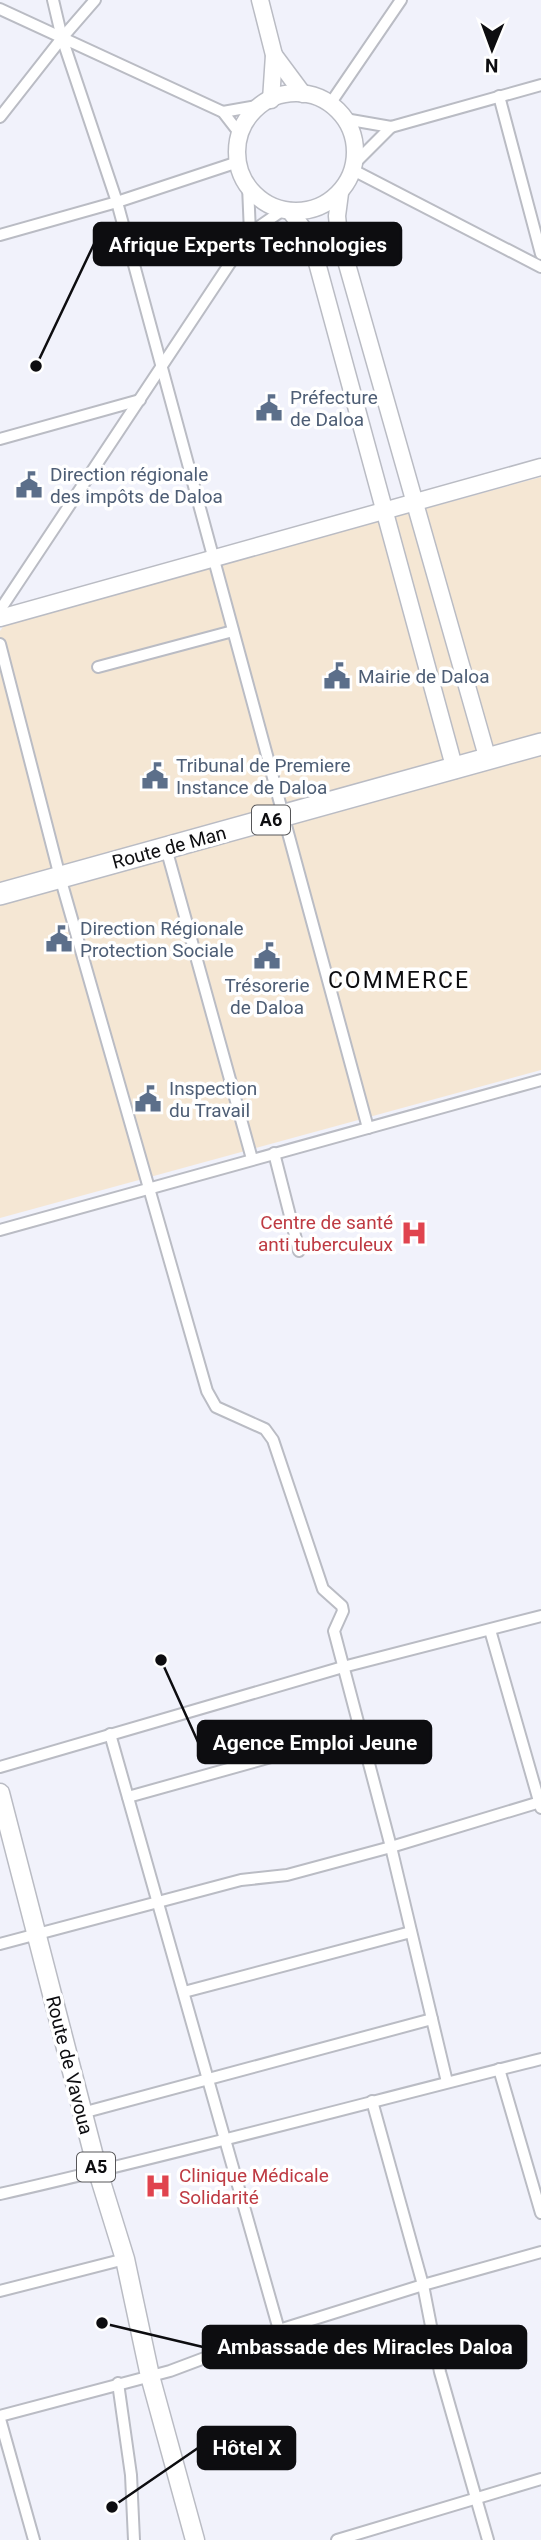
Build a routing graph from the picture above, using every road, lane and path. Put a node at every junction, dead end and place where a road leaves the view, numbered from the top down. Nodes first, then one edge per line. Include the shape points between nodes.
1 (53, 0) edge
2 (95, 0) edge
3 (260, 0) edge
4 (401, 0) edge
5 (0, 9) edge
6 (62, 38) junction
7 (274, 55) junction
8 (541, 85) edge
9 (303, 94) junction
10 (499, 96) junction
11 (266, 102) junction
12 (330, 104) junction
13 (223, 112) junction
14 (0, 117) edge
15 (345, 119) junction
16 (391, 127) junction
17 (240, 134) junction
18 (238, 162) junction
19 (354, 167) junction
20 (248, 186) junction
21 (340, 193) junction
22 (117, 202) junction
23 (287, 210) junction
24 (250, 233) junction
25 (0, 234) edge
26 (541, 254) edge
27 (541, 267) edge
28 (162, 368) junction
29 (140, 401) junction
30 (0, 439) edge
31 (541, 467) edge
32 (415, 501) junction
33 (384, 510) junction
34 (213, 557) junction
35 (0, 610) edge
36 (0, 618) edge
37 (233, 631) junction
38 (0, 644) edge
39 (98, 667) dead end
40 (541, 744) edge
41 (488, 760) junction
42 (455, 770) junction
43 (282, 816) junction
44 (166, 848) junction
45 (60, 877) junction
46 (0, 894) edge
47 (541, 1080) edge
48 (368, 1128) junction
49 (274, 1153) junction
50 (252, 1159) junction
51 (149, 1188) junction
52 (0, 1230) edge
53 (299, 1251) dead end
54 (541, 1616) edge
55 (490, 1630) junction
56 (343, 1667) junction
57 (361, 1732) junction
58 (110, 1734) junction
59 (0, 1767) edge
60 (0, 1793) edge
61 (128, 1797) junction
62 (540, 1805) edge
63 (391, 1847) junction
64 (159, 1903) junction
65 (411, 1932) junction
66 (37, 1934) junction
67 (0, 1944) edge
68 (184, 1992) junction
69 (432, 2019) junction
70 (541, 2059) edge
71 (499, 2069) junction
72 (208, 2079) junction
73 (447, 2082) junction
74 (372, 2101) junction
75 (82, 2113) junction
76 (225, 2138) junction
77 (98, 2172) junction
78 (0, 2194) edge
79 (541, 2213) edge
80 (541, 2252) edge
81 (125, 2259) junction
82 (423, 2285) junction
83 (0, 2291) edge
84 (279, 2330) junction
85 (150, 2376) junction
86 (118, 2383) junction
87 (0, 2417) edge
88 (541, 2479) edge
89 (475, 2498) junction
90 (34, 2540) edge
91 (134, 2540) edge
92 (195, 2540) edge
93 (337, 2540) edge
94 (488, 2540) edge

1 - 6 street
2 - 6 street
3 - 7 street
4 - 12 street
5 - 6 street
6 - 13 street
6 - 14 street
6 - 22 street
7 - 9 street
7 - 11 street
8 - 10 street
9 - 11 street
9 - 12 street
10 - 16 street
10 - 26 street
11 - 13 street
11 - 17 street
12 - 15 street
13 - 17 street
15 - 16 street
15 - 19 street via 354,140
16 - 19 street
17 - 18 street
18 - 20 street
18 - 22 street
19 - 21 street
19 - 27 street
20 - 23 street via 263,201
20 - 24 street
21 - 23 street via 308,210
21 - 32 street via 339,236
22 - 25 street
22 - 28 street
23 - 24 street
23 - 33 street via 313,248
24 - 28 street
28 - 29 street
28 - 34 street
29 - 30 street
29 - 35 street
31 - 32 street
32 - 33 street
32 - 41 street
33 - 34 street
33 - 42 street
34 - 36 street
34 - 37 street
37 - 39 street
37 - 43 street
38 - 45 street
40 - 41 highway, Route de Man / A6
41 - 42 highway, Route de Man / A6
42 - 43 highway, Route de Man / A6
43 - 44 highway, Route de Man / A6
43 - 48 street
44 - 45 highway, Route de Man / A6
44 - 50 street
45 - 46 highway, Route de Man / A6
45 - 51 street
47 - 48 street
48 - 49 street
49 - 50 street
49 - 53 street
50 - 51 street
51 - 52 street
51 - 56 street via 210,1399 216,1407 265,1429 273,1440 323,1589 342,1606 334,1631
54 - 55 street
55 - 56 street
55 - 62 street
56 - 57 street
56 - 58 street
57 - 61 street
57 - 63 street
58 - 59 street
58 - 61 street
60 - 66 main road, Route de Vavoua / A5
61 - 64 street
62 - 63 street
63 - 64 street
63 - 65 street
64 - 66 street
64 - 68 street
65 - 68 street
65 - 69 street
66 - 67 street
66 - 75 main road, Route de Vavoua / A5
68 - 72 street
69 - 72 street
69 - 73 street
70 - 71 street
71 - 73 street
71 - 79 street
72 - 75 street
72 - 76 street
73 - 74 street
74 - 76 street
74 - 82 street
75 - 77 main road, Route de Vavoua / A5
76 - 77 street
76 - 84 street
77 - 78 street
77 - 81 main road, Route de Vavoua / A5
80 - 82 street
81 - 83 street
81 - 85 main road, Route de Vavoua / A5
82 - 84 street
82 - 89 street via 440,2372
84 - 85 street
85 - 86 street
85 - 92 main road, Route de Vavoua / A5
86 - 87 street
86 - 91 street via 131,2475
87 - 90 street
88 - 89 street
89 - 93 street
89 - 94 street

